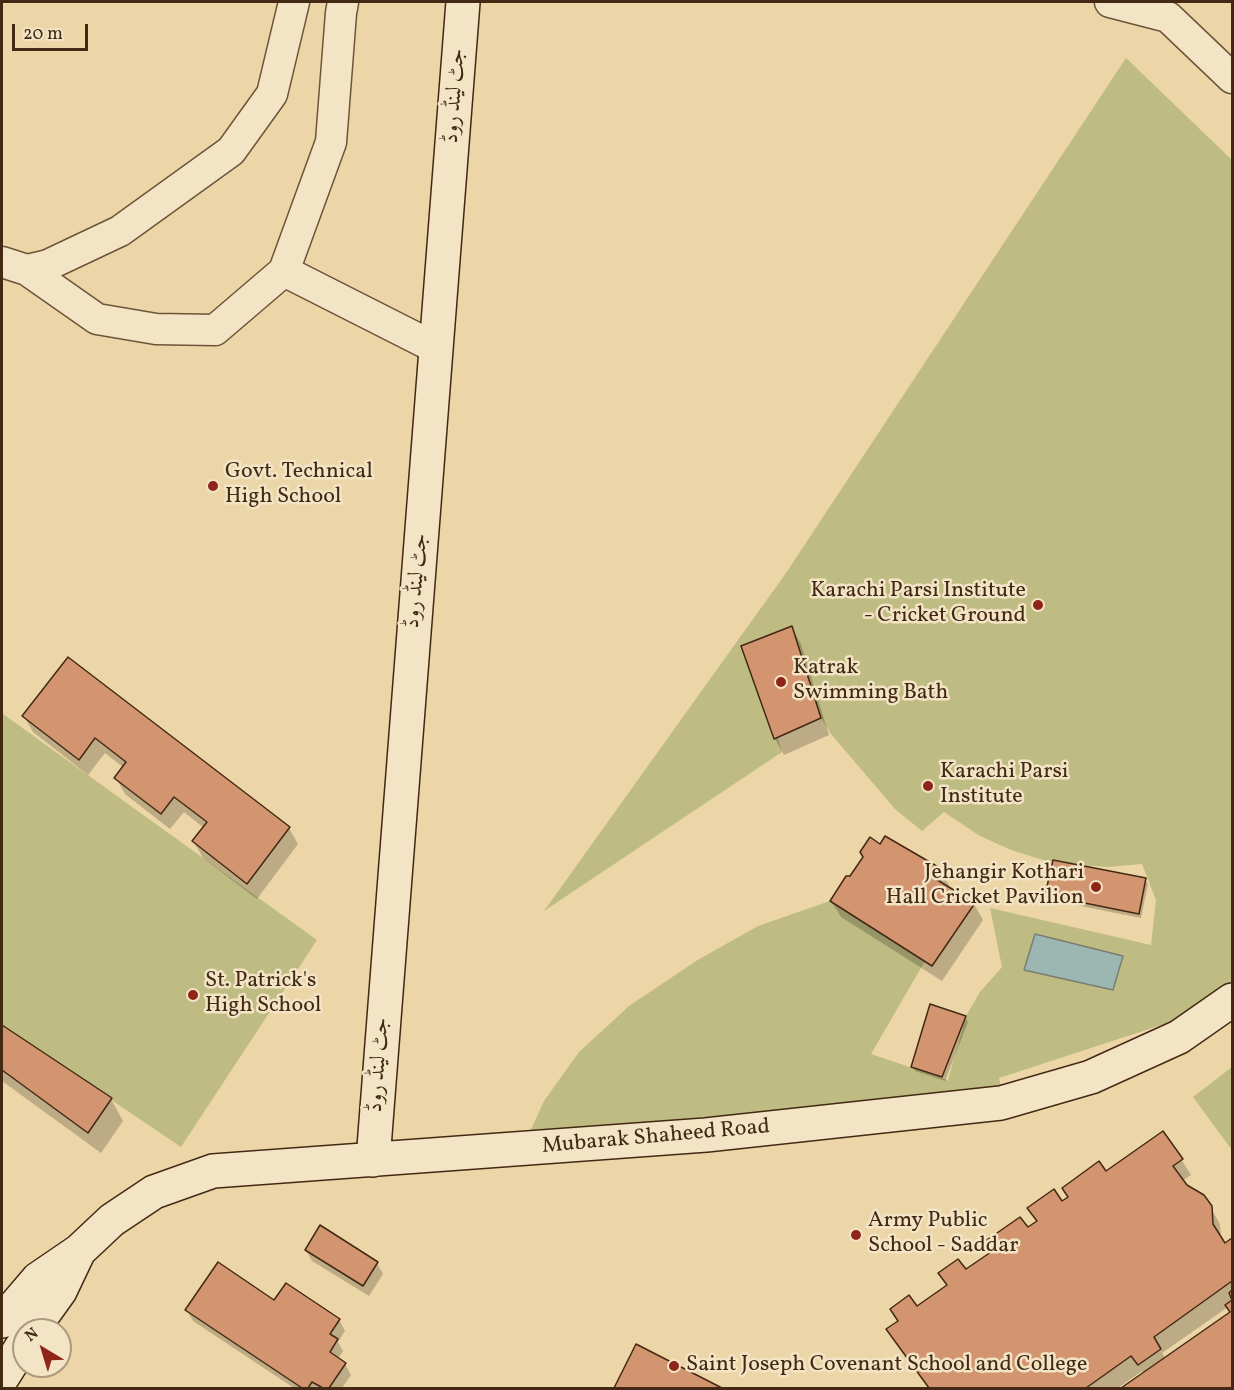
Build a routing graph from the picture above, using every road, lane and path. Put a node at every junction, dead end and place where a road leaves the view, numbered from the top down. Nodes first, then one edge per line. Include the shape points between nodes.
1 (294, 2) edge
2 (344, 2) edge
3 (463, 2) edge
4 (1110, 2) edge
5 (1170, 9) edge
6 (1233, 78) edge
7 (14, 266) edge
8 (284, 271) junction
9 (436, 348) junction
10 (1233, 1000) edge
11 (373, 1160) junction
12 (79, 1251) junction
13 (41, 1318) edge
14 (2, 1321) edge
15 (12, 1362) edge
16 (2, 1378) edge

1 - 7 street via 273,94 231,151 120,231 48,265
2 - 8 street via 331,142
3 - 9 street, جٹ لینڈ روڈ
4 - 5 street
5 - 6 street
7 - 8 street via 97,318 156,329 215,330
8 - 9 street
9 - 11 street, جٹ لینڈ روڈ
10 - 11 street, Mubarak Shaheed Road via 1179,1037 1101,1072 1001,1103 706,1135
11 - 12 street, Mubarak Shaheed Road via 213,1171 154,1192 112,1220
12 - 13 street, Mubarak Shaheed Road via 60,1291
12 - 14 street, Mubarak Shaheed Road via 38,1279
15 - 16 street

